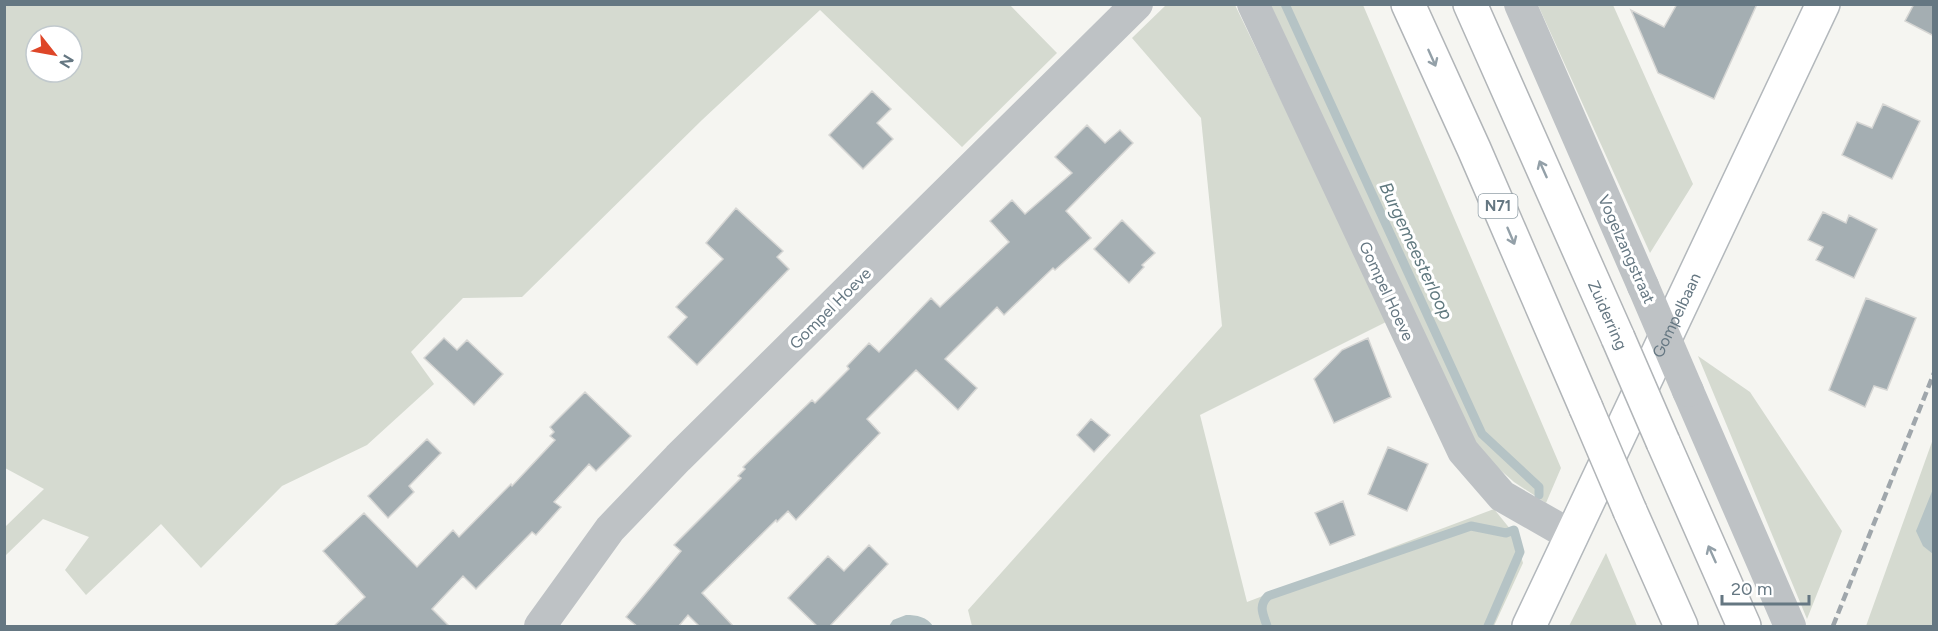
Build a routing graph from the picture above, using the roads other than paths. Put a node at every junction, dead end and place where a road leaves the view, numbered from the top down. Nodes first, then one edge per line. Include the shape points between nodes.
1 (1137, 4) edge
2 (1253, 4) edge
3 (1408, 4) edge
4 (1470, 4) edge
5 (1520, 4) edge
6 (1823, 4) edge
7 (1572, 536) junction
8 (540, 627) edge
9 (1529, 627) edge
10 (1681, 627) edge
11 (1744, 627) edge
12 (1790, 627) edge

1 - 8 street, Gompel Hoeve via 610,529
2 - 7 street, Gompel Hoeve via 1462,452 1502,496
3 -> 10 main road, N71, bridge
11 -> 4 main road, Zuiderring, bridge
5 - 12 street, Vogelzangstraat, bridge
6 - 7 main road, Gompelbaan
7 - 9 main road, Gompelbaan

